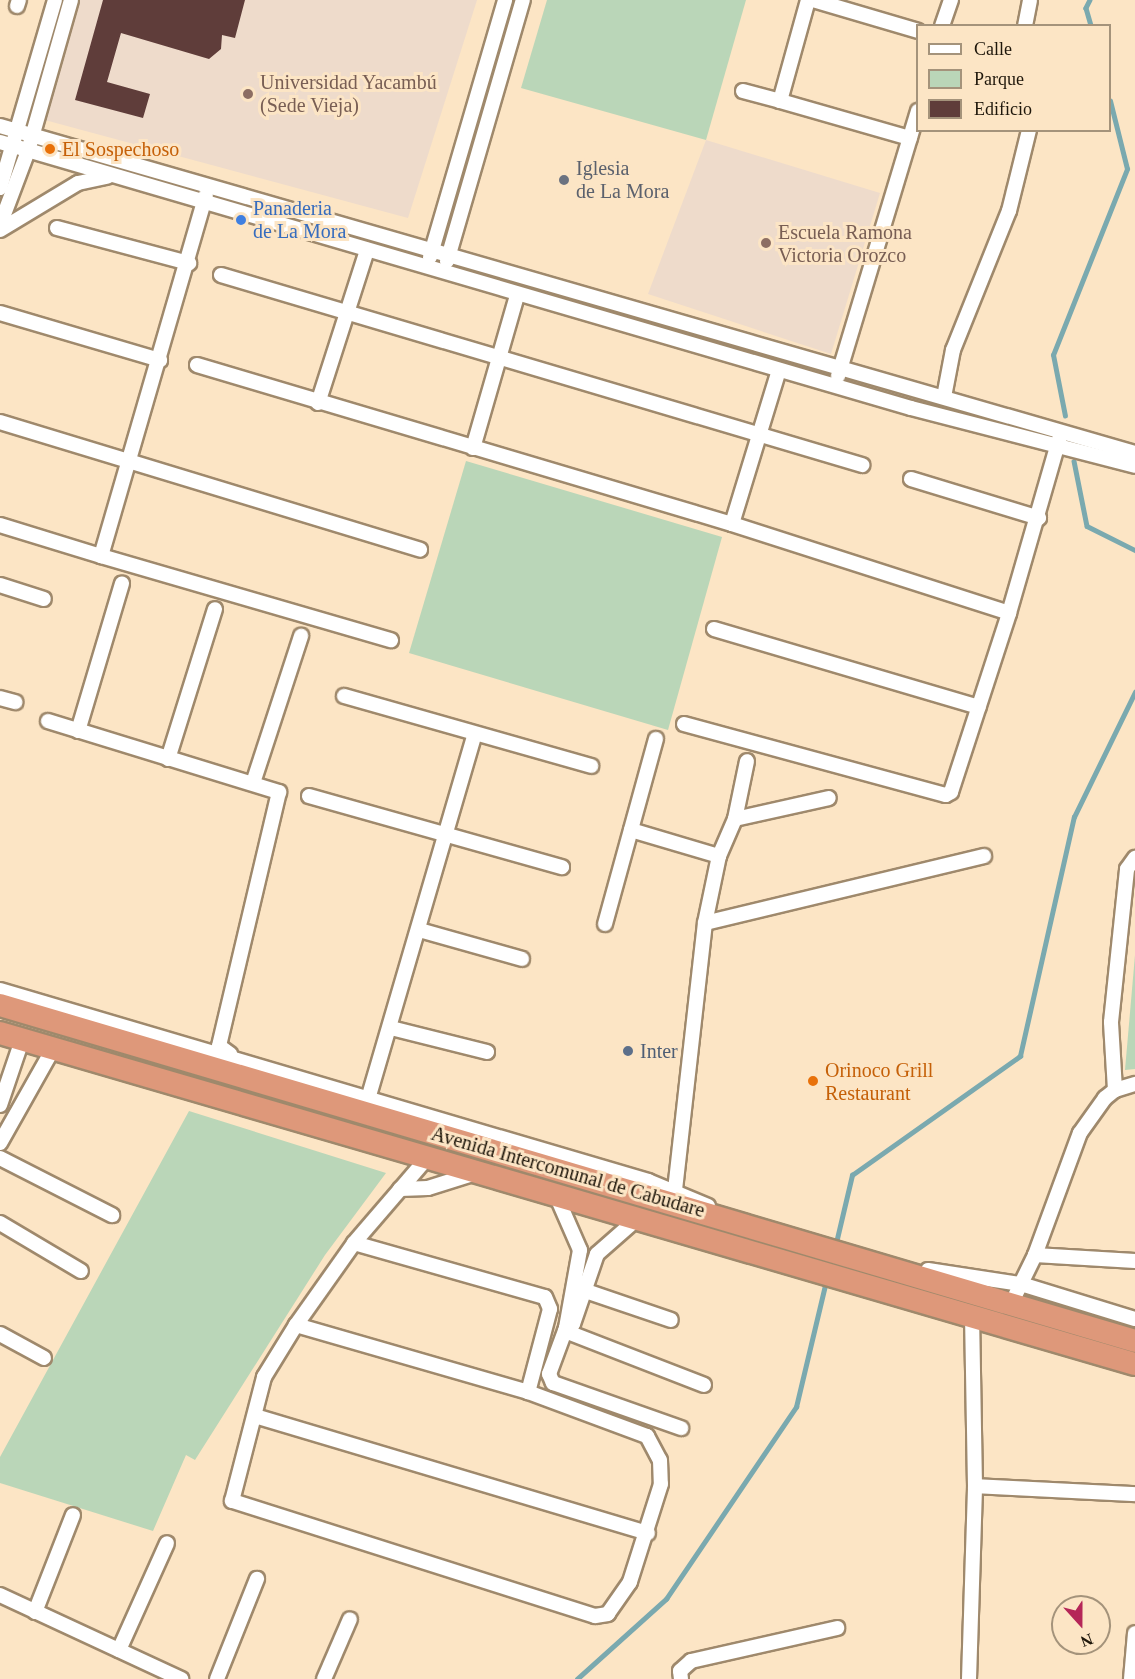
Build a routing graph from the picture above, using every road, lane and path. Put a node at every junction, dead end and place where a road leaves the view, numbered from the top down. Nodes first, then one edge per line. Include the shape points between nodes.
1 (55, 0) edge
2 (71, 0) edge
3 (505, 0) edge
4 (523, 0) edge
5 (808, 0) edge
6 (813, 0) edge
7 (951, 0) edge
8 (1030, 0) edge
9 (943, 24) edge
10 (1025, 24) edge
11 (916, 30) edge
12 (743, 91) dead end
13 (780, 101) junction
14 (916, 118) edge
15 (0, 126) edge
16 (17, 132) junction
17 (1029, 132) edge
18 (32, 136) junction
19 (910, 138) junction
20 (7, 144) edge
21 (28, 151) junction
22 (110, 176) junction
23 (208, 187) junction
24 (0, 188) edge
25 (204, 203) junction
26 (0, 227) edge
27 (57, 228) dead end
28 (432, 249) junction
29 (367, 250) junction
30 (449, 254) junction
31 (189, 263) junction
32 (426, 267) junction
33 (443, 272) junction
34 (221, 275) dead end
35 (517, 296) junction
36 (0, 313) edge
37 (349, 313) junction
38 (498, 359) junction
39 (160, 360) junction
40 (197, 365) dead end
41 (841, 368) junction
42 (779, 370) junction
43 (835, 385) junction
44 (944, 397) junction
45 (318, 403) junction
46 (0, 422) edge
47 (759, 435) junction
48 (1059, 438) junction
49 (473, 448) junction
50 (1135, 453) edge
51 (131, 460) junction
52 (862, 465) dead end
53 (1135, 466) edge
54 (911, 479) dead end
55 (1039, 518) junction
56 (732, 524) junction
57 (0, 525) edge
58 (420, 550) dead end
59 (101, 556) junction
60 (122, 583) dead end
61 (0, 585) edge
62 (44, 598) dead end
63 (214, 609) dead end
64 (1009, 613) junction
65 (714, 628) dead end
66 (301, 636) dead end
67 (391, 640) dead end
68 (344, 696) dead end
69 (0, 698) edge
70 (15, 702) dead end
71 (979, 707) junction
72 (48, 721) dead end
73 (684, 724) dead end
74 (78, 731) junction
75 (474, 736) junction
76 (656, 739) dead end
77 (168, 759) junction
78 (747, 761) dead end
79 (591, 766) dead end
80 (253, 783) junction
81 (309, 796) dead end
82 (829, 798) dead end
83 (735, 819) junction
84 (631, 830) junction
85 (446, 832) junction
86 (719, 856) junction
87 (984, 856) dead end
88 (1135, 858) edge
89 (562, 867) dead end
90 (705, 922) junction
91 (606, 924) dead end
92 (419, 930) junction
93 (522, 959) dead end
94 (0, 990) edge
95 (0, 1005) edge
96 (391, 1028) junction
97 (0, 1033) edge
98 (22, 1040) junction
99 (53, 1049) junction
100 (487, 1052) dead end
101 (12, 1073) junction
102 (33, 1084) junction
103 (1135, 1084) edge
104 (1115, 1090) junction
105 (369, 1095) junction
106 (0, 1105) edge
107 (405, 1125) junction
108 (0, 1143) edge
109 (0, 1158) edge
110 (426, 1158) junction
111 (477, 1173) junction
112 (400, 1189) junction
113 (675, 1190) junction
114 (556, 1196) junction
115 (111, 1215) dead end
116 (637, 1219) junction
117 (0, 1223) edge
118 (759, 1228) junction
119 (354, 1243) junction
120 (580, 1250) junction
121 (597, 1254) junction
122 (1035, 1255) junction
123 (1135, 1261) edge
124 (81, 1271) dead end
125 (579, 1289) junction
126 (1016, 1293) junction
127 (972, 1317) junction
128 (1135, 1319) edge
129 (671, 1320) dead end
130 (296, 1325) junction
131 (566, 1329) junction
132 (0, 1334) edge
133 (1135, 1341) edge
134 (44, 1358) dead end
135 (1135, 1364) edge
136 (704, 1385) dead end
137 (528, 1392) junction
138 (255, 1416) junction
139 (681, 1428) dead end
140 (975, 1486) junction
141 (1135, 1494) edge
142 (73, 1515) dead end
143 (648, 1533) junction
144 (167, 1543) dead end
145 (257, 1579) dead end
146 (0, 1595) edge
147 (35, 1612) junction
148 (350, 1619) dead end
149 (837, 1628) dead end
150 (1135, 1633) edge
151 (119, 1650) junction
152 (181, 1679) edge
153 (217, 1679) edge
154 (324, 1679) edge
155 (681, 1679) edge
156 (969, 1679) edge
157 (1131, 1679) edge

1 - 16 street
2 - 18 street
3 - 28 street
4 - 30 street
5 - 13 street
6 - 11 street
7 - 9 street
8 - 10 street
12 - 13 street
13 - 19 street
14 - 19 street
15 - 16 street
16 - 18 street
16 - 20 street
17 - 44 street via 1010,211 953,350
18 - 21 street
18 - 23 street
19 - 41 street
20 - 21 street
20 - 24 street
21 - 22 street
21 - 26 street
22 - 25 street
22 - 26 street via 78,183
23 - 25 street
23 - 28 street
25 - 29 street
25 - 31 street
27 - 31 street
28 - 30 street
28 - 32 street
29 - 32 street
29 - 37 street
30 - 33 street
30 - 41 street
31 - 39 street
32 - 33 street
33 - 35 street
34 - 37 street
35 - 38 street
35 - 42 street
36 - 39 street
37 - 38 street
37 - 45 street
38 - 47 street
38 - 49 street
39 - 51 street
40 - 45 street
41 - 43 street
41 - 44 street
42 - 43 street
42 - 47 street
43 - 48 street
44 - 48 street
45 - 49 street
46 - 51 street
47 - 52 street
47 - 56 street
48 - 50 street
48 - 53 street
48 - 55 street
49 - 56 street
51 - 58 street
51 - 59 street
54 - 55 street
55 - 64 street
56 - 64 street
57 - 59 street
59 - 67 street
60 - 74 street
61 - 62 street
63 - 77 street
64 - 71 street
65 - 71 street
66 - 80 street
68 - 75 street
69 - 70 street
71 - 73 street via 951,792 942,796
72 - 74 street
74 - 77 street
75 - 79 street
75 - 85 street
76 - 84 street
77 - 80 street
78 - 83 street
80 - 105 street via 275,789 279,797 219,1046 231,1054
81 - 85 street
82 - 83 street
83 - 86 street
84 - 86 street
84 - 91 street
85 - 89 street
85 - 92 street
86 - 90 street
87 - 90 street
88 - 104 street via 1127,869 1111,1022
90 - 113 street
92 - 93 street
92 - 96 street
94 - 105 street
95 - 107 highway, Avenida Intercomunal de Cabudare
96 - 100 street
96 - 105 street
97 - 98 highway, Avenida Intercomunal de Cabudare
98 - 99 highway, Avenida Intercomunal de Cabudare
98 - 101 street
99 - 102 street
99 - 110 highway, Avenida Intercomunal de Cabudare
101 - 102 street
101 - 106 street
102 - 108 street
103 - 104 street
104 - 122 street via 1093,1112 1080,1133
105 - 107 highway
105 - 113 street
107 - 118 highway, Avenida Intercomunal de Cabudare
109 - 115 street
110 - 111 highway, Avenida Intercomunal de Cabudare
110 - 112 street
111 - 112 street via 428,1188
111 - 114 highway, Avenida Intercomunal de Cabudare
112 - 119 street
113 - 118 street
114 - 116 highway, Avenida Intercomunal de Cabudare
114 - 120 street
116 - 121 street
116 - 127 highway, Avenida Intercomunal de Cabudare
117 - 124 street
118 - 126 highway, Avenida Intercomunal de Cabudare via 873,1263
119 - 130 street
119 - 137 street via 545,1297 550,1309
120 - 121 street
120 - 125 street
121 - 125 street
122 - 123 street
122 - 126 street
125 - 129 street
125 - 131 street
126 - 128 street
126 - 133 highway, Avenida Intercomunal de Cabudare
127 - 135 highway, Avenida Intercomunal de Cabudare
127 - 140 street
130 - 137 street
130 - 138 street via 264,1377
131 - 136 street
131 - 139 street via 549,1374 553,1383
132 - 134 street
137 - 143 street via 647,1436 660,1460 661,1484
138 - 143 street
138 - 143 street via 232,1498 234,1504 595,1616 608,1614 630,1582
140 - 141 street
140 - 156 street
142 - 147 street
144 - 151 street
145 - 153 street
146 - 147 street
147 - 151 street
148 - 154 street
149 - 155 street via 690,1661 680,1671
150 - 157 street
151 - 152 street

